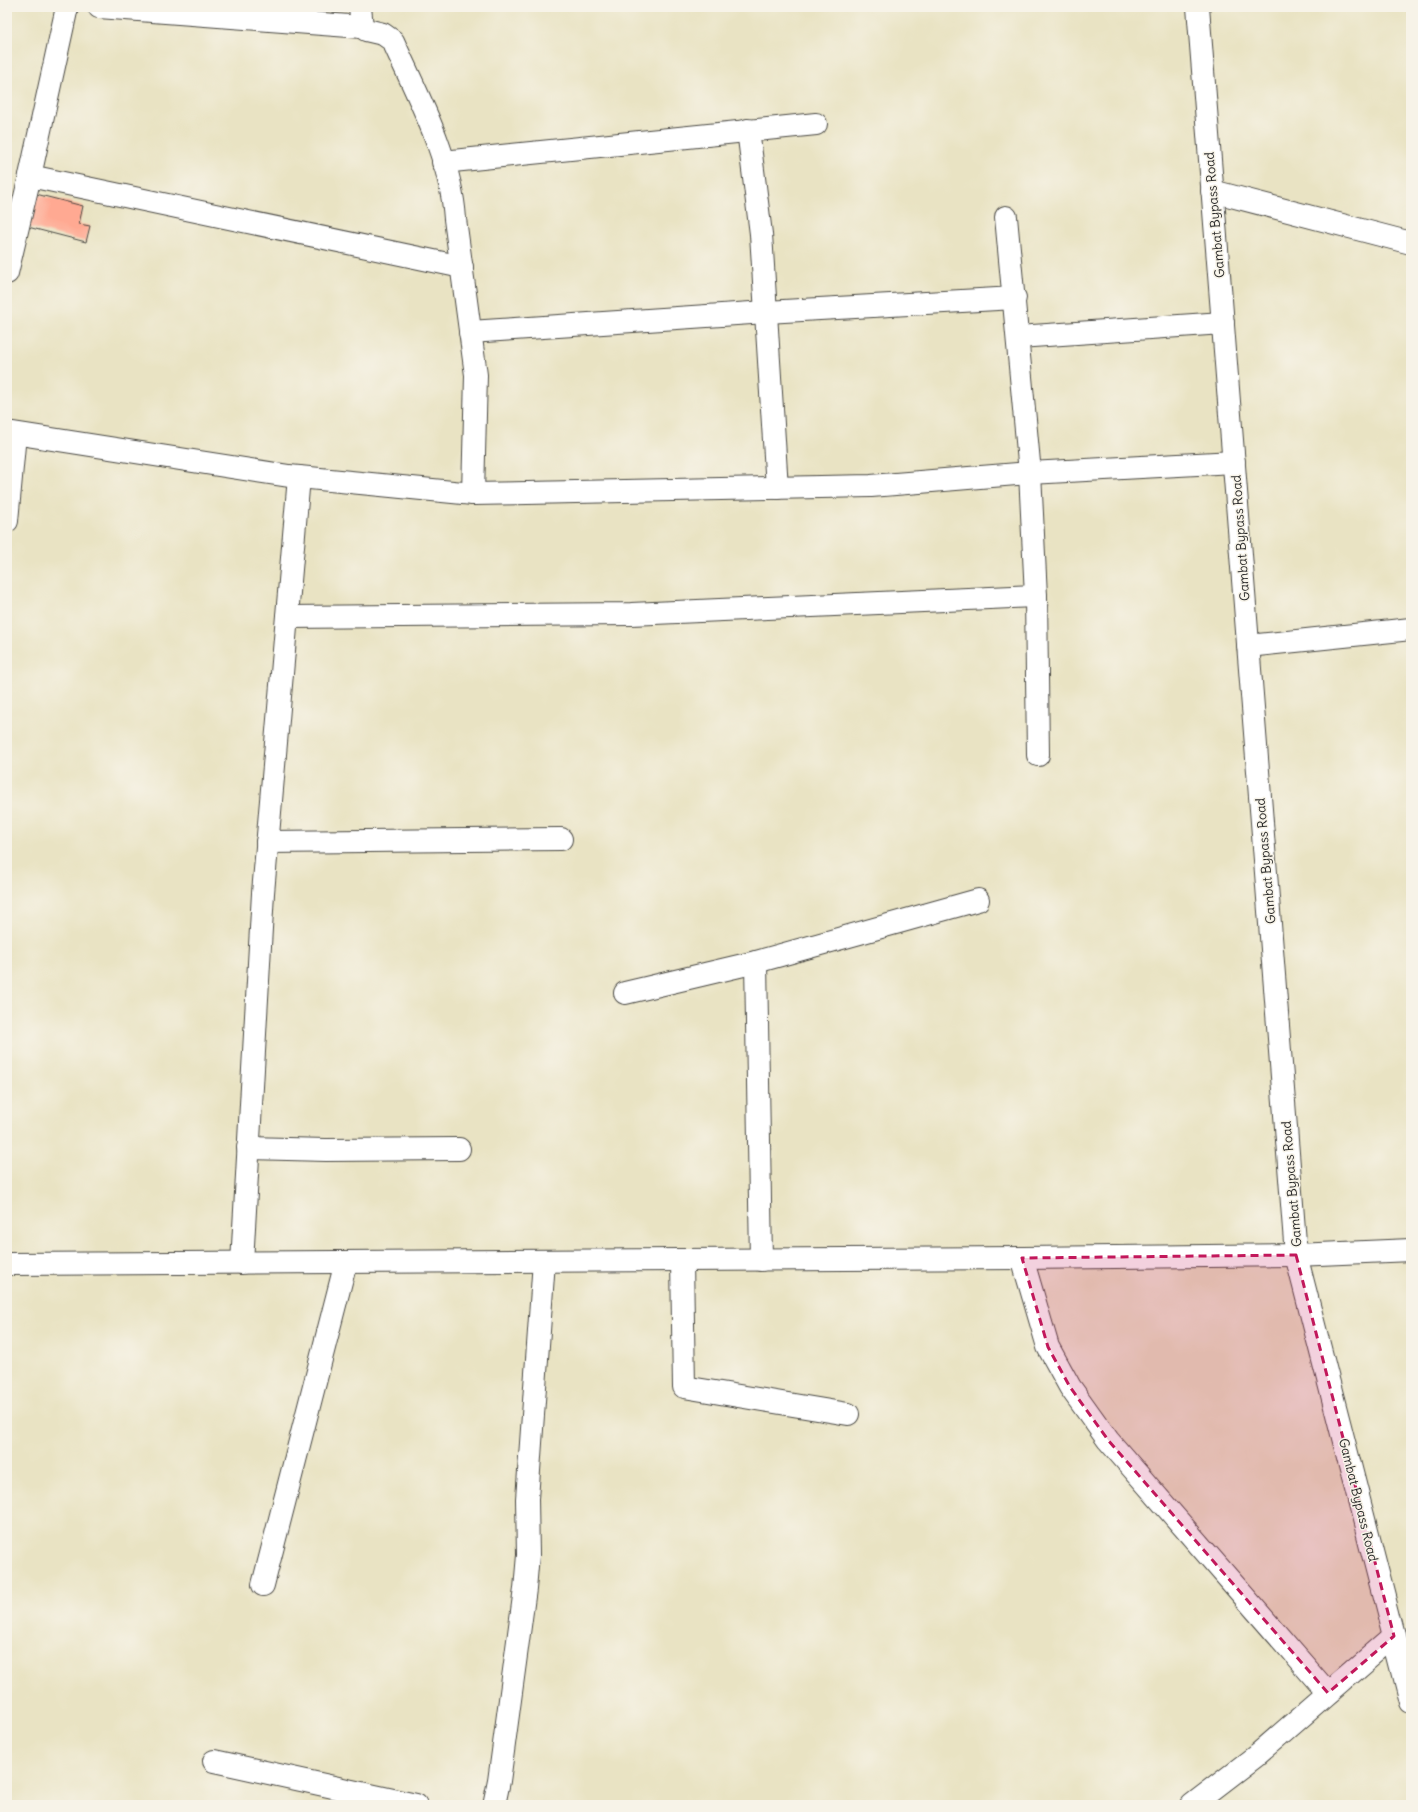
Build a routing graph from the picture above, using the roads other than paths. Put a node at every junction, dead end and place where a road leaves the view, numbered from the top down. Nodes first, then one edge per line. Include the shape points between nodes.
1 (67, 7) edge
2 (99, 7) edge
3 (1198, 7) edge
4 (361, 17) edge
5 (816, 124) dead end
6 (748, 130) junction
7 (443, 162) junction
8 (30, 176) junction
9 (1212, 191) junction
10 (1006, 217) dead end
11 (1411, 243) edge
12 (462, 267) junction
13 (7, 273) edge
14 (1015, 298) junction
15 (766, 312) junction
16 (1223, 323) junction
17 (470, 332) junction
18 (1018, 337) junction
19 (11, 433) edge
20 (1234, 462) junction
21 (1030, 473) junction
22 (299, 477) junction
23 (777, 488) junction
24 (473, 494) junction
25 (7, 521) edge
26 (1036, 596) junction
27 (287, 617) junction
28 (1411, 629) edge
29 (1248, 646) junction
30 (1038, 755) dead end
31 (561, 839) dead end
32 (267, 842) junction
33 (978, 900) dead end
34 (756, 962) junction
35 (625, 993) dead end
36 (248, 1148) junction
37 (459, 1149) dead end
38 (1411, 1250) edge
39 (1296, 1255) junction
40 (1022, 1258) junction
41 (682, 1260) junction
42 (761, 1260) junction
43 (544, 1261) junction
44 (346, 1262) junction
45 (242, 1263) junction
46 (7, 1264) edge
47 (848, 1414) dead end
48 (263, 1585) dead end
49 (1394, 1636) junction
50 (1408, 1678) edge
51 (1328, 1693) junction
52 (1411, 1702) edge
53 (214, 1761) dead end
54 (416, 1805) edge
55 (494, 1805) edge
56 (1192, 1805) edge

1 - 8 street
2 - 4 street
3 - 9 street, Gambat Bypass Road
4 - 7 street via 366,30 383,34 393,41
5 - 6 street
6 - 7 street
6 - 15 street via 761,234
7 - 12 street via 453,198
8 - 12 street
8 - 13 street
9 - 11 street
9 - 16 street, Gambat Bypass Road
10 - 14 street
12 - 17 street
14 - 15 street
14 - 18 street
15 - 17 street
15 - 23 street
16 - 18 street
16 - 20 street, Gambat Bypass Road
17 - 24 street via 476,375
18 - 21 street
19 - 22 street
19 - 25 street
20 - 21 street
20 - 29 street, Gambat Bypass Road
21 - 23 street via 872,486
21 - 26 street
22 - 24 street
22 - 27 street
23 - 24 street
26 - 27 street via 631,614
26 - 30 street
27 - 32 street
28 - 29 street
29 - 39 street, Gambat Bypass Road
31 - 32 street
32 - 36 street
33 - 34 street
34 - 35 street
34 - 42 street
36 - 37 street
36 - 45 street
38 - 39 street
39 - 40 street
39 - 49 street, Gambat Bypass Road
40 - 42 street
40 - 51 street via 1048,1347 1070,1387 1108,1440
41 - 42 street
41 - 43 street
41 - 47 street via 684,1387
43 - 44 street
43 - 55 street via 528,1499 525,1589
44 - 45 street
44 - 48 street
45 - 46 street
49 - 50 street, Gambat Bypass Road
49 - 51 street
50 - 52 street, Gambat Bypass Road
51 - 56 street via 1256,1756
53 - 54 street

